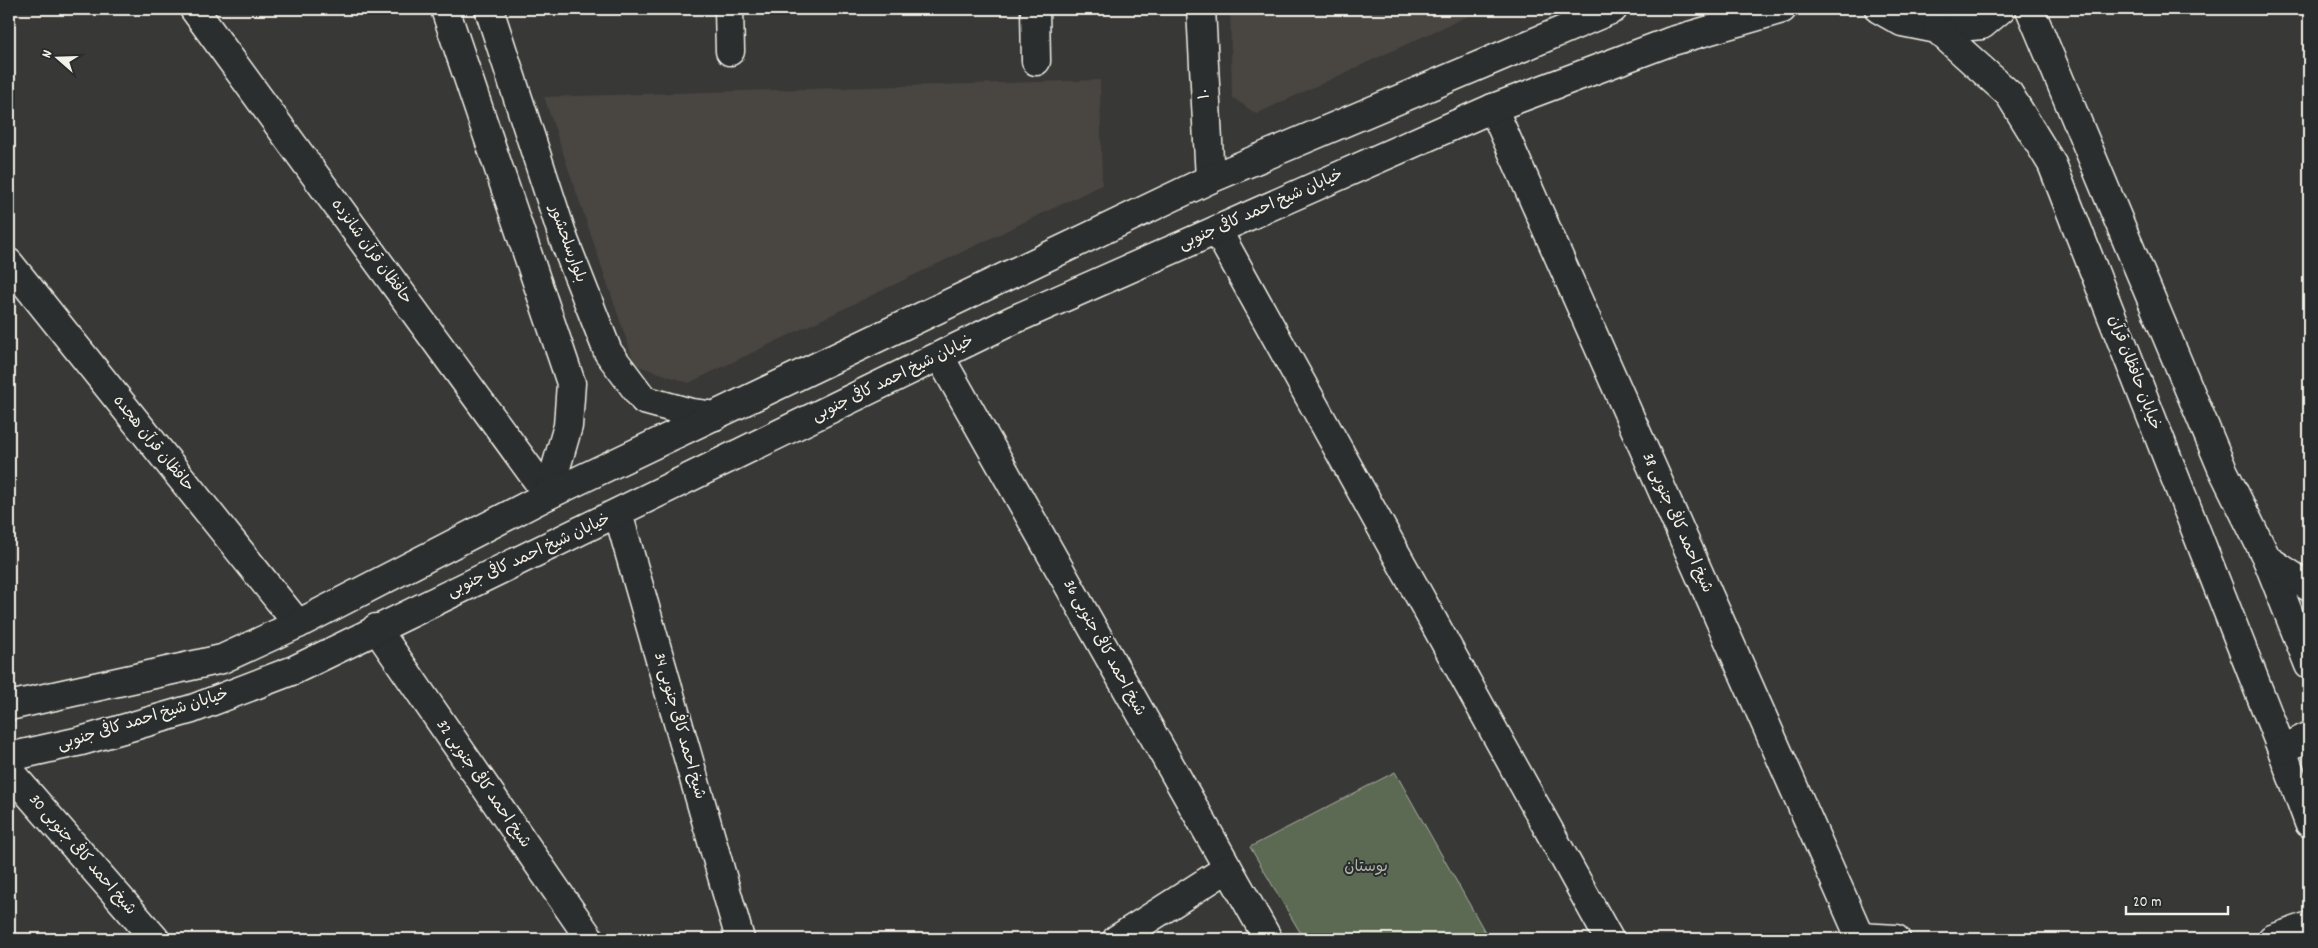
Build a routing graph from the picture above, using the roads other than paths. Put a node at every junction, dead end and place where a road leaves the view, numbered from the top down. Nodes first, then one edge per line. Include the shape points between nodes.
1 (194, 9) edge
2 (445, 9) edge
3 (488, 9) edge
4 (729, 9) edge
5 (1035, 9) edge
6 (1201, 9) edge
7 (1613, 9) edge
8 (1782, 9) edge
9 (1879, 9) edge
10 (2002, 9) edge
11 (2030, 9) edge
12 (1583, 15) edge
13 (1937, 29) junction
14 (730, 51) dead end
15 (1036, 61) dead end
16 (1494, 108) junction
17 (1210, 179) junction
18 (1217, 230) junction
19 (9, 263) edge
20 (576, 267) junction
21 (538, 286) junction
22 (940, 357) junction
23 (715, 416) junction
24 (548, 495) junction
25 (618, 513) junction
26 (2267, 559) junction
27 (2309, 587) edge
28 (298, 624) junction
29 (376, 628) junction
30 (2309, 665) edge
31 (9, 706) edge
32 (2309, 736) edge
33 (2282, 750) junction
34 (9, 757) edge
35 (9, 771) edge
36 (2309, 823) edge
37 (1228, 868) junction
38 (2309, 926) edge
39 (155, 939) edge
40 (590, 939) edge
41 (740, 939) edge
42 (1117, 939) edge
43 (1268, 939) edge
44 (1609, 939) edge
45 (1896, 939) edge
46 (2272, 939) edge

1 - 24 street, حافظان قرآن شانزده
2 - 21 street
3 - 20 street, بلوارسلحشور via 564,240
4 - 14 street
5 - 15 street
6 - 17 street, ۱۰
7 - 12 street
8 - 16 street, خیابان شیخ احمد کافی جنوبی via 1669,42
9 - 13 street via 1902,22
10 - 13 street via 1982,25
11 - 26 street via 2222,468
12 - 17 street
13 - 33 street, خیابان حافظان قرآن via 2009,94 2052,164
16 - 18 street, خیابان شیخ احمد کافی جنوبی
16 - 45 street, شیخ احمد کافی جنوبی 38 via 1860,937
17 - 23 street
18 - 22 street, خیابان شیخ احمد کافی جنوبی via 1013,320
18 - 44 street
19 - 28 street, حافظان قرآن هجده
20 - 21 street
20 - 23 street, بلوارسلحشور via 608,352 644,400
21 - 24 street via 571,383 568,426
22 - 25 street, خیابان شیخ احمد کافی جنوبی
22 - 37 street, شیخ احمد کافی جنوبی 36
23 - 24 street
24 - 28 street
25 - 29 street, خیابان شیخ احمد کافی جنوبی
25 - 41 street, شیخ احمد کافی جنوبی 34
26 - 27 street
26 - 30 street
28 - 31 street via 222,660
29 - 34 street, خیابان شیخ احمد کافی جنوبی via 294,670 192,709 81,741
29 - 40 street, شیخ احمد کافی جنوبی 32
32 - 33 street
33 - 36 street, خیابان حافظان قرآن
35 - 39 street, شیخ احمد کافی جنوبی 30
37 - 42 street
37 - 43 street, شیخ احمد کافی جنوبی 36
38 - 46 street

